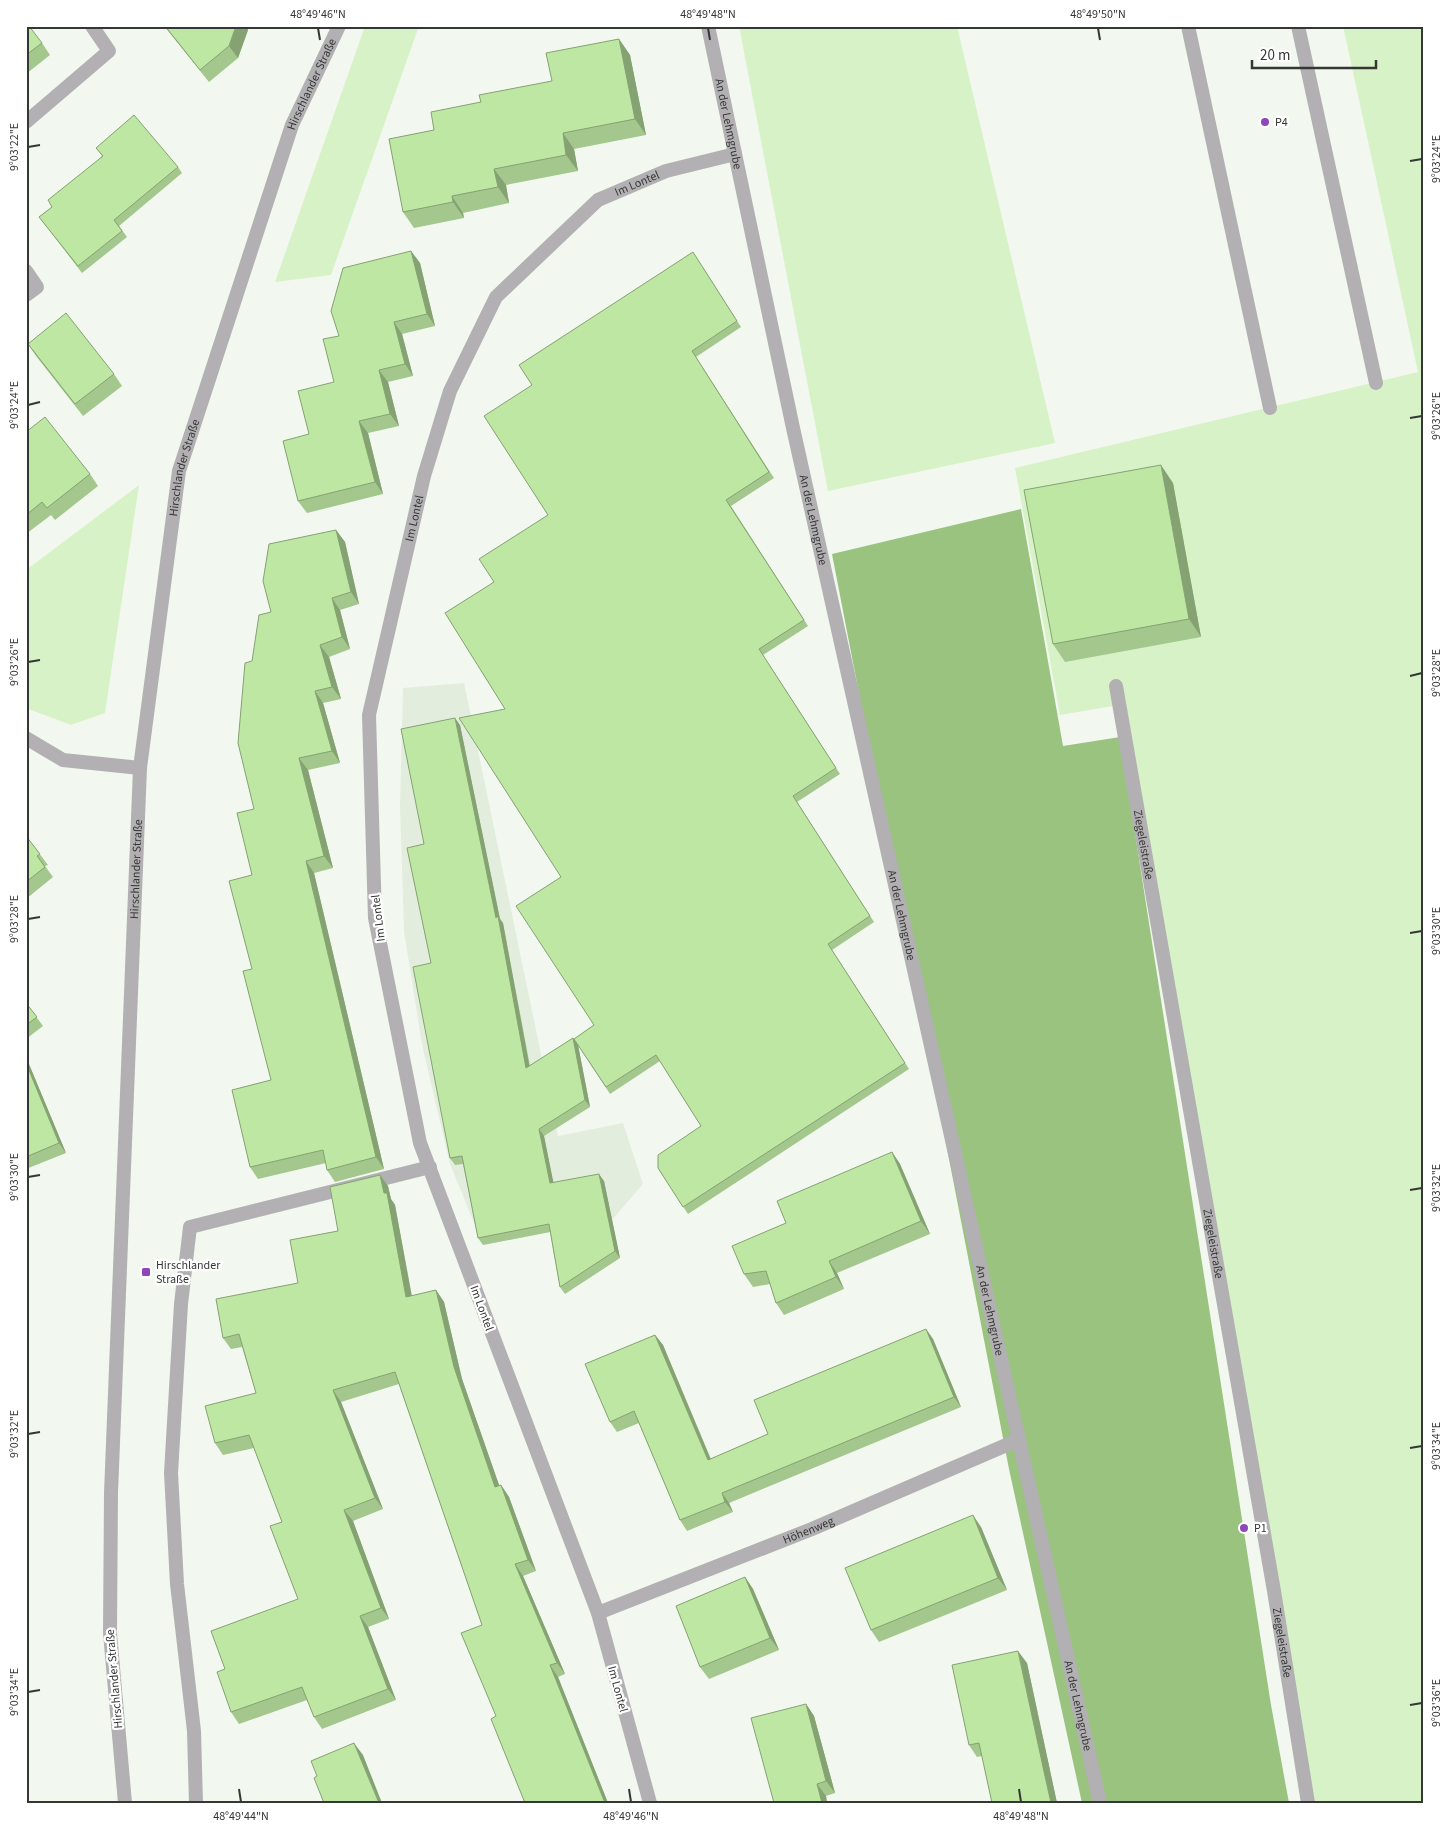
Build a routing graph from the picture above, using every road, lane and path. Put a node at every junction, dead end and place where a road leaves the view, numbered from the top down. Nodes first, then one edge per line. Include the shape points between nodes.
1 (92, 26) edge
2 (339, 26) edge
3 (708, 26) edge
4 (1188, 26) edge
5 (1298, 26) edge
6 (26, 122) edge
7 (735, 154) junction
8 (26, 271) edge
9 (26, 295) edge
10 (1376, 383) dead end
11 (1270, 408) dead end
12 (1116, 686) dead end
13 (26, 738) edge
14 (140, 768) junction
15 (430, 1166) junction
16 (1018, 1440) junction
17 (598, 1613) junction
18 (125, 1803) edge
19 (196, 1803) edge
20 (650, 1803) edge
21 (1100, 1803) edge
22 (1308, 1803) edge

1 - 6 street via 109,51
2 - 14 street, Hirschlander Straße via 292,125 178,471
3 - 7 street, An der Lehmgrube
4 - 11 street
5 - 10 street
7 - 15 street, Im Lontel via 666,171 598,200 496,298 450,391 424,476 369,715 375,918 420,1143
7 - 16 street, An der Lehmgrube
8 - 9 street via 37,287
12 - 22 street, Ziegeleistraße
13 - 14 street via 63,760
14 - 18 street, Hirschlander Straße via 111,1493 110,1633
15 - 17 street, Im Lontel
15 - 19 street via 190,1227 181,1304 171,1473 177,1584 194,1731
16 - 17 street, Höhenweg via 812,1529
16 - 21 street, An der Lehmgrube
17 - 20 street, Im Lontel

